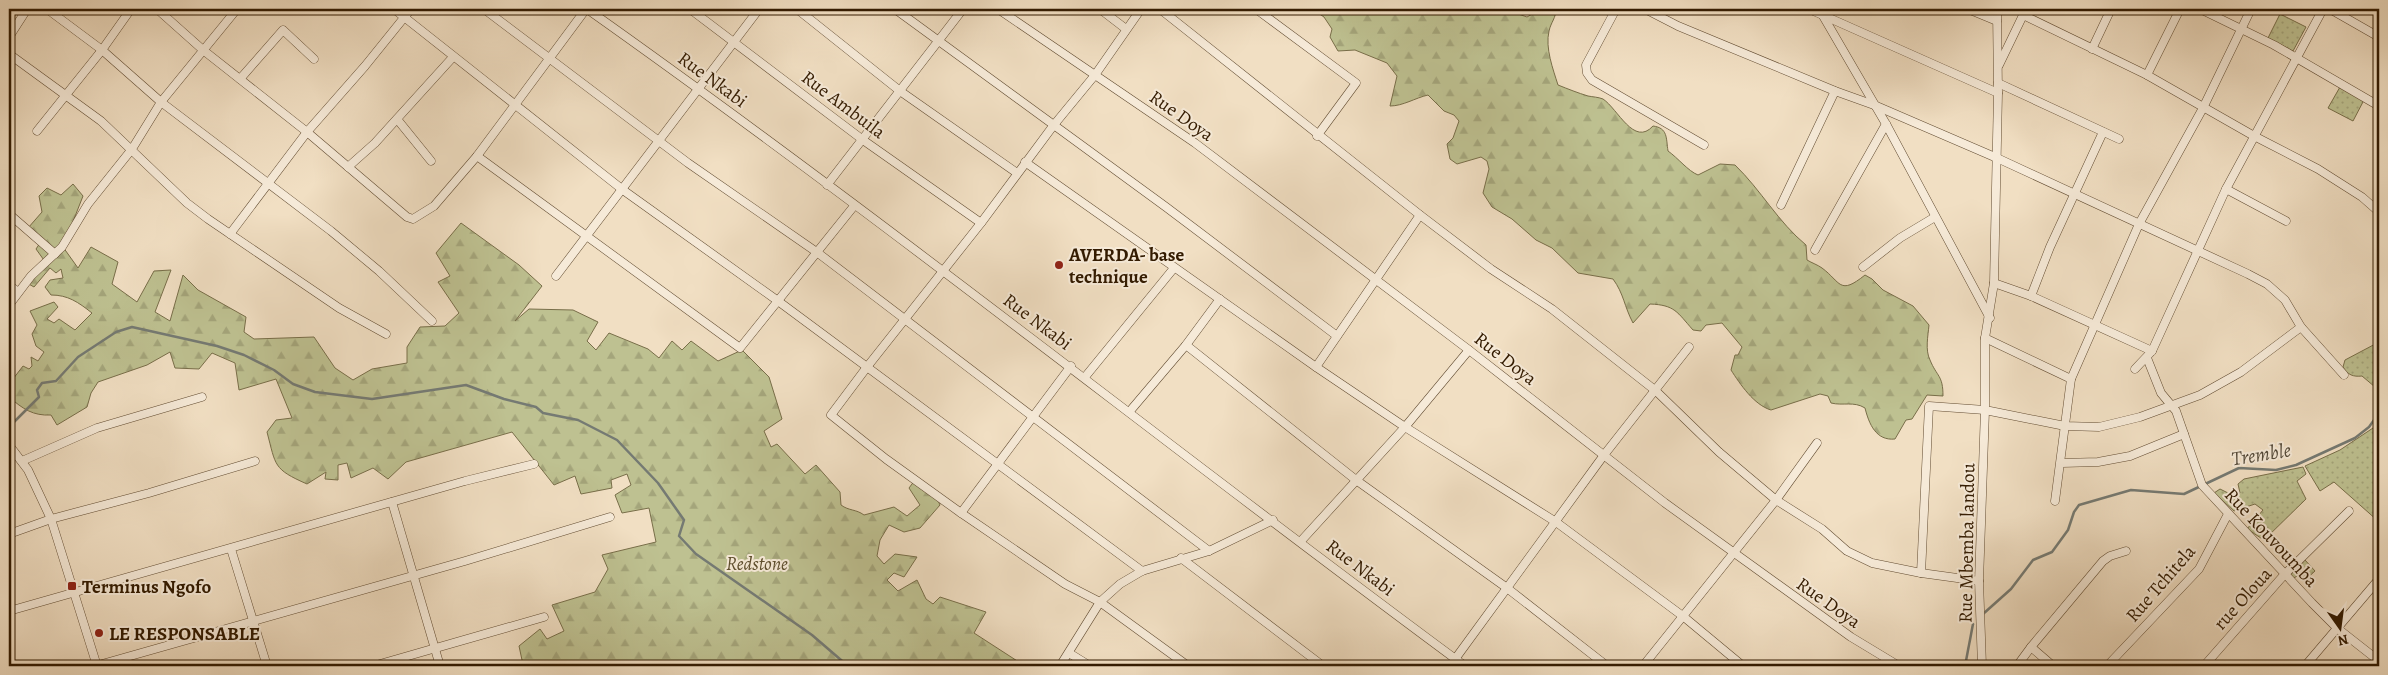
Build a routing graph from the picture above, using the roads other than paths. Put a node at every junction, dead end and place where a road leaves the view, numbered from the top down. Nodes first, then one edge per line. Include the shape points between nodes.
1 (27, 9) edge
2 (47, 9) edge
3 (131, 9) edge
4 (156, 9) edge
5 (237, 9) edge
6 (394, 9) edge
7 (411, 9) edge
8 (484, 9) edge
9 (586, 9) edge
10 (690, 9) edge
11 (759, 9) edge
12 (797, 9) edge
13 (894, 9) edge
14 (963, 9) edge
15 (998, 9) edge
16 (1100, 9) edge
17 (1141, 9) edge
18 (1160, 9) edge
19 (1256, 9) edge
20 (1616, 9) edge
21 (1645, 9) edge
22 (1809, 9) edge
23 (1968, 9) edge
24 (1996, 9) edge
25 (2111, 9) edge
26 (2180, 9) edge
27 (2200, 9) edge
28 (2251, 9) edge
29 (2322, 9) edge
30 (2330, 9) edge
31 (1820, 11) edge
32 (2025, 12) edge
33 (405, 17) junction
34 (1997, 20) junction
35 (2241, 29) junction
36 (1126, 30) junction
37 (9, 37) edge
38 (2379, 37) edge
39 (940, 41) junction
40 (735, 43) junction
41 (2092, 49) junction
42 (102, 50) junction
43 (203, 50) junction
44 (9, 54) edge
45 (453, 57) junction
46 (549, 58) junction
47 (314, 59) dead end
48 (2296, 59) junction
49 (1998, 67) junction
50 (1094, 75) junction
51 (2146, 75) junction
52 (240, 79) junction
53 (1998, 83) junction
54 (699, 88) junction
55 (900, 91) junction
56 (1835, 92) junction
57 (1998, 92) junction
58 (65, 95) junction
59 (161, 102) junction
60 (1874, 105) junction
61 (514, 106) junction
62 (2379, 106) edge
63 (2203, 108) junction
64 (398, 119) junction
65 (1886, 124) junction
66 (1053, 126) junction
67 (37, 131) dead end
68 (307, 132) junction
69 (2103, 132) junction
70 (1318, 136) junction
71 (2254, 136) junction
72 (2119, 139) dead end
73 (660, 140) junction
74 (863, 140) junction
75 (1704, 145) dead end
76 (132, 149) junction
77 (477, 156) junction
78 (1997, 158) junction
79 (431, 161) dead end
80 (1025, 162) junction
81 (348, 167) junction
82 (1017, 173) junction
83 (267, 183) junction
84 (827, 185) junction
85 (2226, 189) junction
86 (622, 190) junction
87 (2074, 194) junction
88 (1781, 205) dead end
89 (854, 206) junction
90 (2379, 212) edge
91 (9, 214) edge
92 (1420, 215) junction
93 (1935, 218) junction
94 (2286, 221) dead end
95 (981, 223) junction
96 (2140, 224) junction
97 (230, 234) junction
98 (586, 236) junction
99 (1815, 250) dead end
100 (2197, 252) junction
101 (818, 253) junction
102 (54, 254) junction
103 (1174, 268) junction
104 (1863, 268) dead end
105 (943, 272) junction
106 (556, 276) dead end
107 (1375, 278) junction
108 (1994, 283) junction
109 (9, 285) edge
110 (18, 292) junction
111 (2031, 296) junction
112 (1220, 299) junction
113 (778, 301) junction
114 (9, 305) edge
115 (1990, 318) junction
116 (905, 320) junction
117 (432, 321) dead end
118 (2095, 325) junction
119 (2301, 327) junction
120 (386, 334) dead end
121 (1337, 336) junction
122 (1985, 338) junction
123 (1186, 345) junction
124 (1689, 346) dead end
125 (1469, 350) junction
126 (2152, 351) junction
127 (2147, 358) junction
128 (1071, 366) junction
129 (866, 367) junction
130 (1316, 368) junction
131 (2135, 369) dead end
132 (2344, 374) dead end
133 (1085, 377) junction
134 (2071, 379) junction
135 (1656, 391) junction
136 (202, 397) dead end
137 (2170, 405) junction
138 (1985, 410) junction
139 (1130, 411) junction
140 (1033, 416) junction
141 (2065, 426) junction
142 (1405, 427) junction
143 (2184, 434) junction
144 (1817, 443) dead end
145 (9, 445) edge
146 (1604, 455) junction
147 (22, 461) junction
148 (255, 461) dead end
149 (2062, 463) junction
150 (534, 464) dead end
151 (997, 465) junction
152 (1356, 480) junction
153 (1776, 500) junction
154 (2056, 501) dead end
155 (392, 502) junction
156 (2349, 511) dead end
157 (961, 513) junction
158 (2228, 514) junction
159 (610, 517) dead end
160 (51, 519) junction
161 (1272, 520) junction
162 (1556, 522) junction
163 (9, 534) edge
164 (1301, 541) junction
165 (231, 550) junction
166 (1209, 551) junction
167 (2126, 551) dead end
168 (1734, 553) junction
169 (1181, 558) junction
170 (1142, 571) junction
171 (1921, 573) junction
172 (414, 574) junction
173 (2284, 575) junction
174 (2379, 579) edge
175 (1979, 582) junction
176 (1507, 588) junction
177 (74, 592) junction
178 (1100, 602) junction
179 (9, 611) edge
180 (544, 617) dead end
181 (1684, 617) junction
182 (253, 620) junction
183 (2337, 628) junction
184 (2031, 646) junction
185 (434, 648) junction
186 (1069, 653) junction
187 (1455, 659) junction
188 (2379, 661) edge
189 (96, 666) edge
190 (267, 666) edge
191 (373, 666) edge
192 (440, 666) edge
193 (1060, 666) edge
194 (1090, 666) edge
195 (1188, 666) edge
196 (1323, 666) edge
197 (1450, 666) edge
198 (1465, 666) edge
199 (1607, 666) edge
200 (1643, 666) edge
201 (1743, 666) edge
202 (1899, 666) edge
203 (1982, 666) edge
204 (2017, 666) edge
205 (2053, 666) edge
206 (2107, 666) edge
207 (2204, 666) edge
208 (2304, 666) edge

1 - 37 street
2 - 42 street
3 - 42 street
4 - 43 street
5 - 43 street
6 - 33 street
7 - 33 street
8 - 46 street
9 - 46 street
9 - 54 street, Rue Nkabi
10 - 40 street, Rue Ambuila
11 - 40 street
12 - 55 street
13 - 39 street
14 - 39 street
15 - 50 street, Rue Doya
16 - 36 street
17 - 36 street
18 - 70 street
19 - 70 street via 1356,82
20 - 75 street via 1586,65 1587,73 1592,80
21 - 56 street
22 - 31 street
23 - 34 street
24 - 34 street, Rue Mbemba landou
25 - 41 street
26 - 51 street
27 - 35 street
28 - 35 street
29 - 48 street
30 - 38 street
31 - 57 street
31 - 60 street
32 - 41 street
32 - 49 street
33 - 45 street
33 - 68 street
34 - 49 street, Rue Mbemba landou
35 - 48 street via 2274,44
35 - 63 street
36 - 50 street
39 - 55 street
39 - 66 street
40 - 54 street
40 - 74 street, Rue Ambuila
41 - 51 street
42 - 58 street
42 - 59 street
43 - 52 street
43 - 59 street
44 - 58 street
45 - 61 street
45 - 64 street
46 - 61 street
46 - 73 street
47 - 52 street via 283,30
48 - 62 street
48 - 71 street
49 - 53 street, Rue Mbemba landou
50 - 66 street
50 - 107 street, Rue Doya via 1195,143
51 - 63 street
52 - 68 street
53 - 57 street, Rue Mbemba landou
53 - 69 street
54 - 73 street
54 - 84 street, Rue Nkabi
55 - 74 street
55 - 82 street
56 - 60 street
56 - 88 street
57 - 78 street, Rue Mbemba landou
58 - 67 street
58 - 76 street
59 - 76 street
59 - 83 street
60 - 65 street
60 - 78 street
61 - 77 street
61 - 86 street
63 - 71 street
63 - 96 street
64 - 79 street
64 - 81 street
65 - 93 street
65 - 99 street
66 - 80 street
66 - 121 street
68 - 81 street
68 - 83 street
69 - 72 street
69 - 87 street
70 - 92 street
71 - 85 street
71 - 90 street via 2318,169
73 - 86 street
73 - 101 street
74 - 84 street
74 - 95 street, Rue Ambuila
76 - 97 street via 187,203
76 - 102 street via 98,190 62,247
77 - 81 street via 434,206 413,219
77 - 98 street
78 - 87 street
78 - 108 street, Rue Mbemba landou
80 - 82 street
80 - 103 street
82 - 95 street
83 - 97 street
83 - 117 street via 379,271
84 - 89 street, Rue Nkabi
85 - 94 street
85 - 100 street
86 - 98 street
86 - 113 street
87 - 96 street
87 - 111 street
89 - 101 street
89 - 105 street, Rue Nkabi
91 - 102 street
92 - 107 street
92 - 135 street via 1491,269 1552,309
93 - 104 street via 1900,238
93 - 115 street
95 - 105 street
96 - 100 street
96 - 118 street
97 - 120 street via 339,308
98 - 106 street
98 - 113 street via 738,348
100 - 119 street via 2267,284 2285,300
100 - 126 street
101 - 113 street
101 - 116 street
102 - 110 street
103 - 112 street
103 - 133 street
105 - 116 street
105 - 128 street, Rue Nkabi
107 - 121 street
107 - 125 street, Rue Doya
108 - 111 street
108 - 115 street, Rue Mbemba landou
109 - 110 street
110 - 114 street
111 - 118 street
112 - 123 street
112 - 130 street
113 - 129 street
115 - 122 street, Rue Mbemba landou
116 - 129 street
116 - 140 street
118 - 126 street
118 - 134 street
119 - 132 street
119 - 137 street via 2241,372 2200,395
121 - 130 street
122 - 134 street
122 - 138 street, Rue Mbemba landou
123 - 139 street
123 - 152 street
124 - 135 street
125 - 142 street
125 - 146 street, Rue Doya
126 - 127 street
127 - 131 street
127 - 137 street, Rue Kouvoumba via 2161,393
128 - 133 street, Rue Nkabi
128 - 140 street
129 - 151 street
129 - 157 street via 832,418
130 - 142 street
133 - 139 street, Rue Nkabi
134 - 141 street
135 - 146 street
135 - 153 street
136 - 147 street via 97,428
137 - 141 street via 2140,417 2099,426
137 - 143 street, Rue Kouvoumba via 2176,411
138 - 141 street
138 - 171 street via 1929,406
138 - 175 street, Rue Mbemba landou
139 - 161 street, Rue Nkabi
140 - 151 street
140 - 166 street
141 - 149 street
142 - 152 street
142 - 162 street
143 - 149 street via 2130,456 2098,462
143 - 158 street, Rue Kouvoumba via 2199,480
144 - 153 street
145 - 147 street
146 - 162 street
146 - 168 street, Rue Doya
147 - 160 street
148 - 160 street
149 - 154 street
150 - 155 street
151 - 157 street
151 - 170 street
152 - 164 street
152 - 176 street
153 - 168 street
153 - 171 street via 1866,561
155 - 165 street
155 - 172 street
156 - 173 street, rue Oloua
157 - 178 street via 1065,584
158 - 173 street, Rue Kouvoumba
158 - 206 street, Rue Tchitela via 2200,568
159 - 172 street
160 - 163 street
160 - 177 street
161 - 164 street, Rue Nkabi
161 - 166 street
162 - 176 street
162 - 181 street
164 - 187 street, Rue Nkabi
165 - 177 street
165 - 182 street
166 - 169 street
167 - 184 street via 2103,562
168 - 181 street
168 - 202 street, Rue Doya via 1851,637
169 - 170 street
169 - 196 street
170 - 178 street via 1120,584
171 - 175 street
172 - 182 street
172 - 185 street
173 - 183 street, Rue Kouvoumba
173 - 207 street, rue Oloua
174 - 183 street
175 - 203 street, Rue Mbemba landou
176 - 187 street
176 - 199 street
177 - 179 street
177 - 189 street
178 - 186 street
178 - 195 street
180 - 185 street
181 - 200 street
181 - 201 street
182 - 189 street
182 - 190 street
183 - 188 street, Rue Kouvoumba
183 - 208 street
184 - 204 street
184 - 205 street
185 - 191 street
185 - 192 street
186 - 193 street
186 - 194 street
187 - 197 street
187 - 198 street, Rue Nkabi

